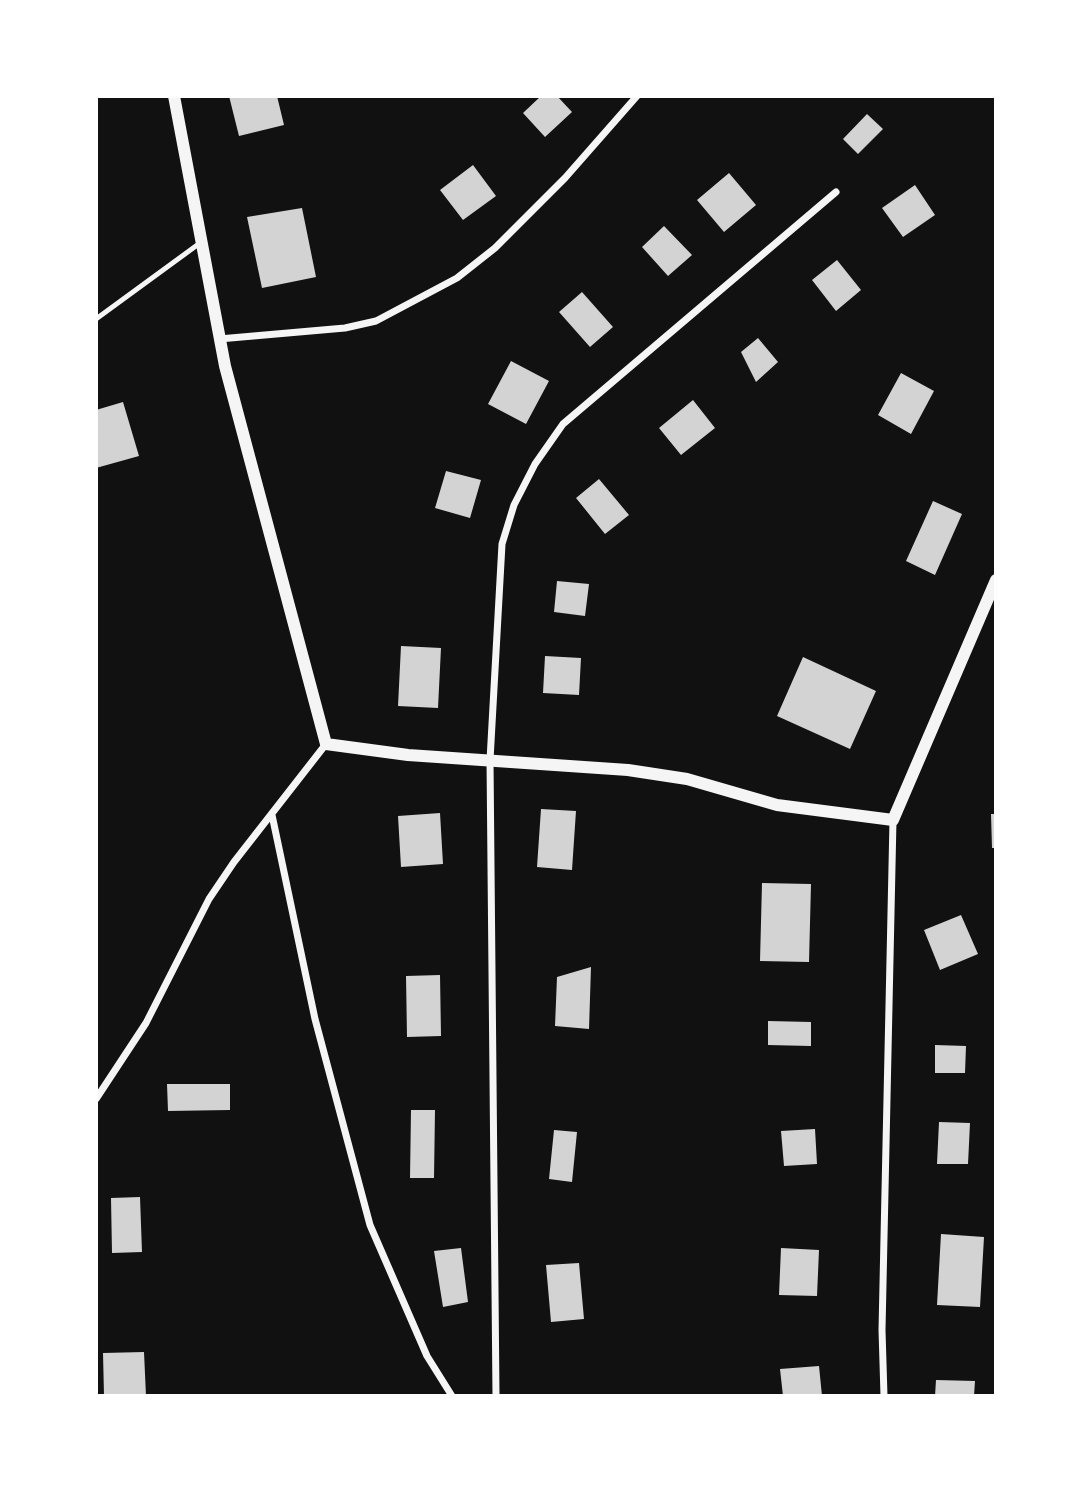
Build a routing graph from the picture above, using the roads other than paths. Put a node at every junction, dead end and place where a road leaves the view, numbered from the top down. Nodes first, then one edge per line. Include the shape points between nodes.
1 (174, 96) edge
2 (637, 96) edge
3 (836, 192) dead end
4 (200, 243) junction
5 (96, 319) edge
6 (219, 339) junction
7 (996, 580) edge
8 (326, 744) junction
9 (490, 760) junction
10 (272, 815) junction
11 (893, 820) junction
12 (96, 1099) edge
13 (452, 1396) edge
14 (496, 1396) edge
15 (884, 1396) edge

1 - 4 street
2 - 6 street via 565,178 495,248 457,278 376,321
3 - 9 street via 563,424 535,464 514,505 502,544
4 - 5 lane
4 - 6 street
6 - 8 street
7 - 11 street
8 - 9 street
8 - 10 street
9 - 11 street via 628,770 687,779 777,805
9 - 14 street
10 - 12 street via 209,899 146,1023
10 - 13 street via 315,1019 370,1225 427,1356
11 - 15 street

